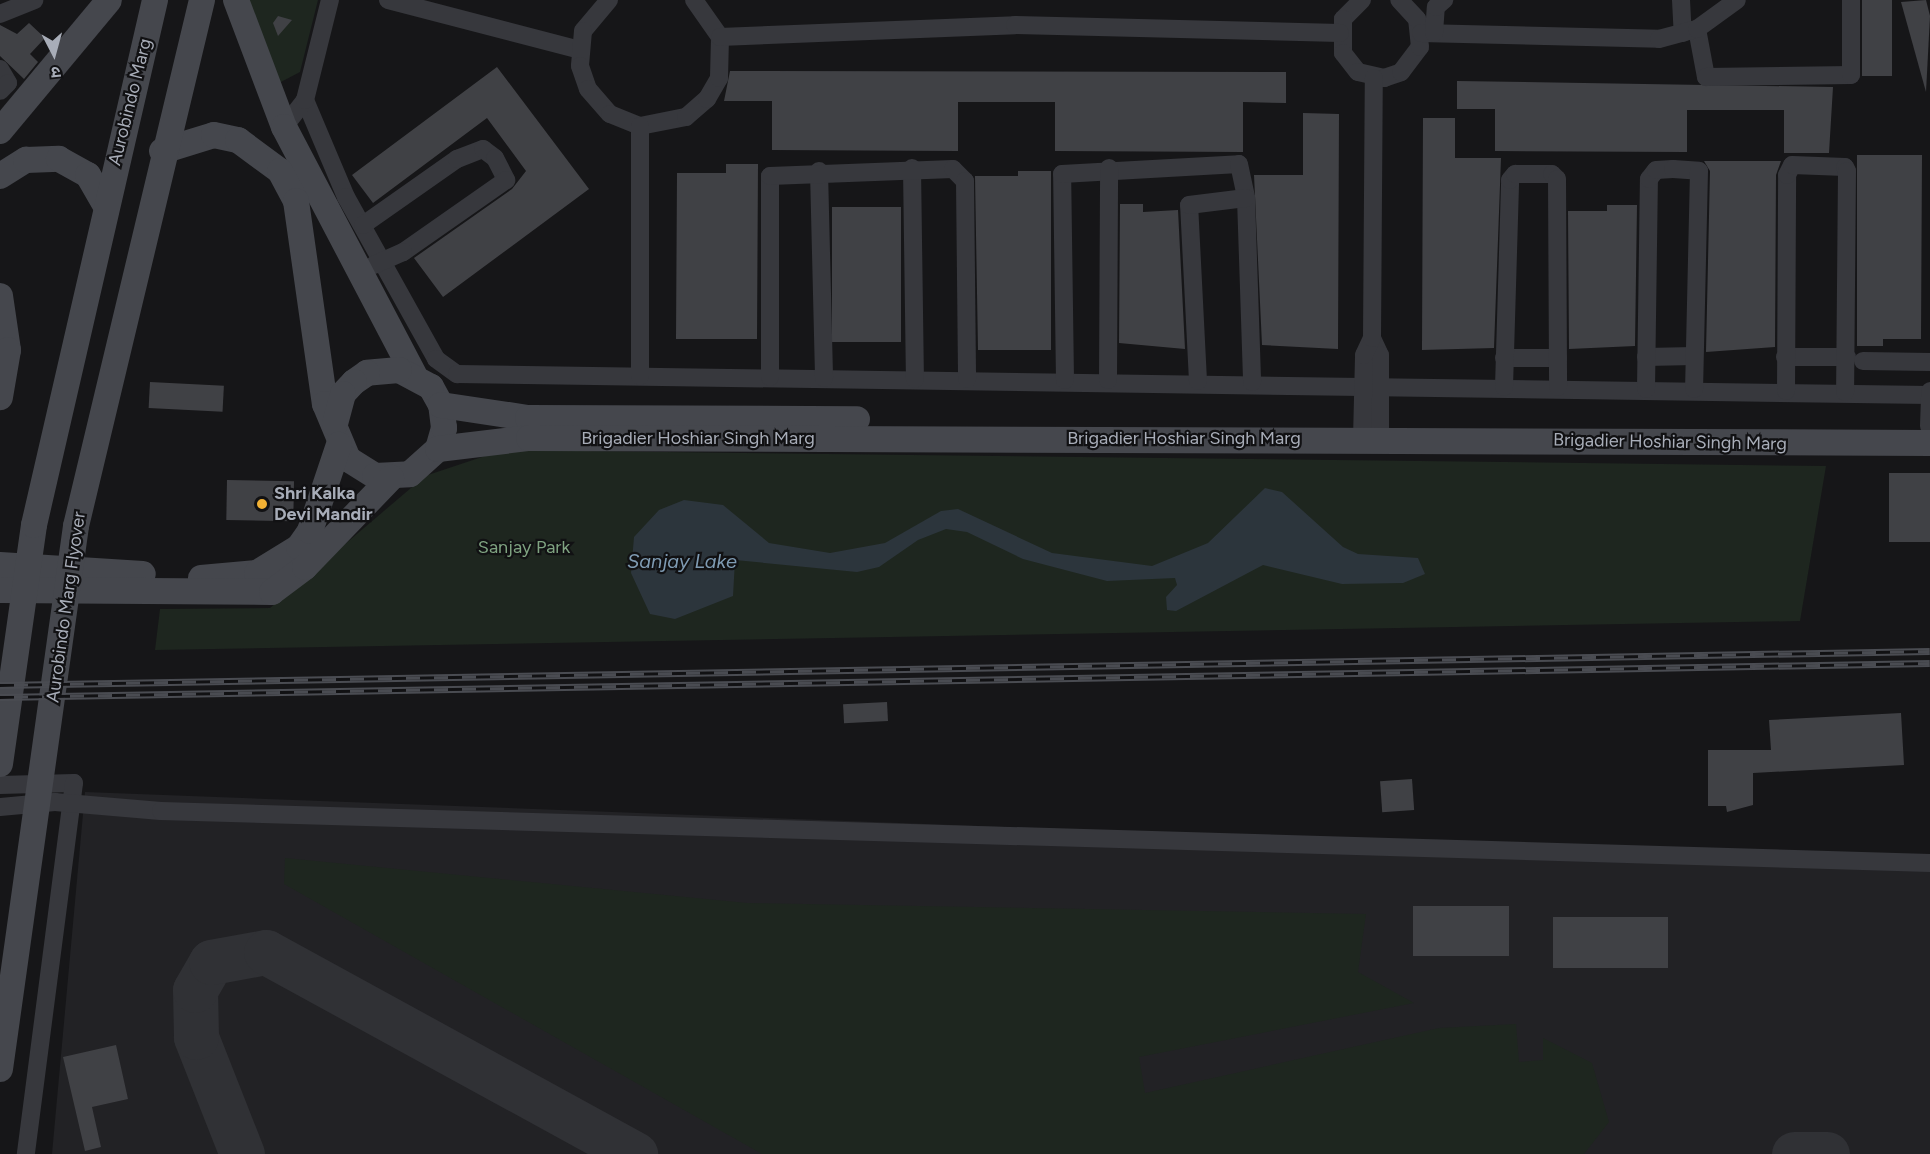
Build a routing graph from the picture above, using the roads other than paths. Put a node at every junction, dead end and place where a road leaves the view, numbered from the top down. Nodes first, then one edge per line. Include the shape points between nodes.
1 (34, 0) edge
2 (109, 0) edge
3 (155, 0) edge
4 (202, 0) edge
5 (236, 0) edge
6 (330, 0) edge
7 (388, 0) edge
8 (609, 0) edge
9 (694, 0) edge
10 (1362, 0) edge
11 (1399, 0) edge
12 (1444, 0) edge
13 (1681, 0) edge
14 (1737, 0) edge
15 (1851, 0) edge
16 (0, 14) edge
17 (1690, 31) junction
18 (1340, 33) junction
19 (1427, 33) junction
20 (720, 37) junction
21 (580, 50) junction
22 (0, 69) edge
23 (1374, 78) junction
24 (0, 91) edge
25 (305, 100) junction
26 (639, 126) junction
27 (284, 127) junction
28 (0, 132) edge
29 (162, 151) junction
30 (912, 168) junction
31 (1108, 168) junction
32 (819, 171) junction
33 (0, 176) edge
34 (1246, 198) junction
35 (105, 204) junction
36 (363, 225) junction
37 (336, 228) junction
38 (303, 243) junction
39 (383, 260) junction
40 (357, 265) junction
41 (0, 296) edge
42 (1694, 356) junction
43 (1646, 357) junction
44 (1785, 357) junction
45 (1504, 358) junction
46 (1558, 358) junction
47 (1855, 359) junction
48 (1930, 362) edge
49 (414, 375) junction
50 (640, 376) junction
51 (770, 377) junction
52 (824, 378) junction
53 (915, 379) junction
54 (967, 379) junction
55 (1065, 380) junction
56 (1108, 380) junction
57 (1198, 381) junction
58 (1252, 382) junction
59 (1373, 383) junction
60 (1504, 387) junction
61 (1558, 387) junction
62 (1646, 389) junction
63 (1694, 389) junction
64 (1786, 391) junction
65 (1845, 392) junction
66 (1930, 393) edge
67 (0, 397) edge
68 (441, 405) junction
69 (1930, 426) edge
70 (1372, 430) junction
71 (337, 434) junction
72 (1930, 443) edge
73 (438, 449) junction
74 (391, 478) junction
75 (0, 565) edge
76 (0, 590) edge
77 (0, 764) edge
78 (0, 785) edge
79 (71, 804) junction
80 (0, 807) edge
81 (1930, 863) edge
82 (0, 1069) edge
83 (26, 1154) edge

1 - 16 street
2 - 28 street
3 - 35 street, Aurobindo Marg
4 - 29 street
5 - 27 street
6 - 25 street
7 - 21 street
8 - 21 street via 588,23
9 - 20 street
10 - 18 street via 1343,19
11 - 19 street
12 - 19 street via 1436,7
13 - 17 street
14 - 17 street
15 - 17 street via 1851,75 1706,77
17 - 19 street via 1635,39
18 - 20 street via 1015,25
18 - 23 street via 1352,65
19 - 23 street via 1412,61 1401,72
20 - 26 street via 720,70 707,99 686,117
21 - 26 street via 588,89 610,114
22 - 24 street via 8,83
23 - 59 street via 1372,338 1364,356
25 - 27 street
25 - 36 street via 314,131
26 - 50 street
27 - 37 street
29 - 38 street via 214,135 258,150 280,171 296,201
29 - 82 street, Aurobindo Marg Flyover via 76,526
30 - 32 street
30 - 53 street
30 - 54 street via 953,169 964,181
31 - 34 street via 1239,164
31 - 55 street via 1068,170 1060,183
31 - 56 street
32 - 51 street via 775,173 767,183
32 - 52 street
33 - 35 street via 26,160 59,159 88,176
34 - 57 street via 1189,205
34 - 58 street
35 - 77 street via 34,525
36 - 39 street
36 - 39 street via 456,159 483,149 495,158 506,180 403,252
37 - 38 street via 309,228
37 - 40 street
38 - 71 street via 326,404
39 - 40 street
39 - 50 street via 436,359 457,374
40 - 49 street
41 - 67 street via 8,332
42 - 43 street
42 - 43 street via 1699,171 1673,169 1656,170 1649,179
42 - 63 street
43 - 62 street
44 - 47 street
44 - 47 street via 1787,175 1792,165 1847,171
44 - 64 street
45 - 46 street
45 - 46 street via 1510,180 1515,174 1552,174 1557,178
45 - 60 street
46 - 61 street
47 - 48 street
47 - 65 street
49 - 68 street
49 - 71 street via 383,369 361,378 343,394
50 - 51 street
51 - 52 street
52 - 53 street
53 - 54 street
54 - 55 street
55 - 56 street
56 - 57 street
57 - 58 street
58 - 59 street
59 - 60 street
59 - 70 street
60 - 61 street
61 - 62 street
62 - 63 street
63 - 64 street
64 - 65 street
65 - 66 street
66 - 69 street
68 - 70 street, Brigadier Hoshiar Singh Marg via 528,418
68 - 73 street via 444,428
69 - 70 street, Brigadier Hoshiar Singh Marg
70 - 72 street, Brigadier Hoshiar Singh Marg
70 - 73 street, Brigadier Hoshiar Singh Marg via 541,438
71 - 74 street via 360,470
71 - 75 street via 310,531 299,547 257,573 214,578
73 - 74 street via 418,469
74 - 76 street via 305,567 272,592
78 - 79 street via 74,783
79 - 80 street
79 - 81 street
79 - 83 street

